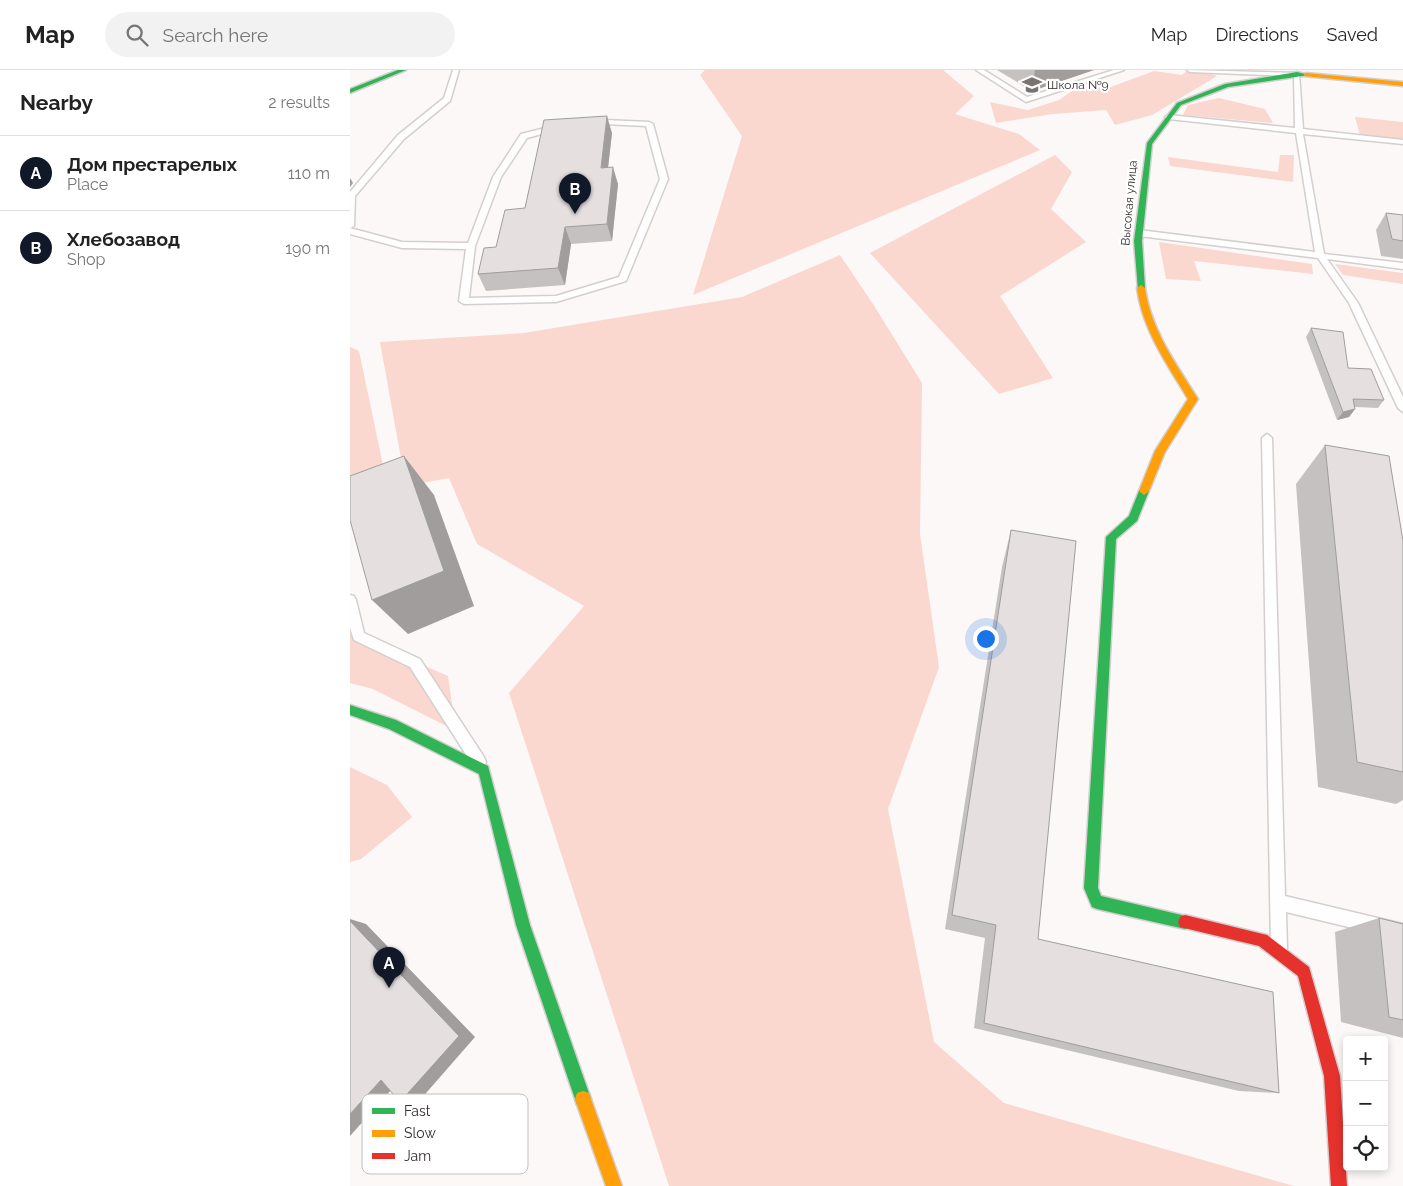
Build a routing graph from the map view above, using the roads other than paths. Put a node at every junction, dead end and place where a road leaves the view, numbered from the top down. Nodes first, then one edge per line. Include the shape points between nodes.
1 (403, 70) edge
2 (456, 70) edge
3 (979, 70) edge
4 (1121, 70) edge
5 (1190, 70) edge
6 (1297, 74) junction
7 (1403, 84) edge
8 (350, 91) edge
9 (1169, 117) junction
10 (1299, 131) junction
11 (1403, 142) edge
12 (350, 226) edge
13 (350, 231) edge
14 (1139, 233) junction
15 (471, 246) junction
16 (1320, 255) junction
17 (1403, 266) edge
18 (1403, 408) edge
19 (1267, 438) dead end
20 (350, 600) edge
21 (350, 710) edge
22 (484, 770) junction
23 (1278, 902) junction
24 (1403, 932) edge
25 (1279, 953) junction
26 (614, 1186) edge
27 (1339, 1186) edge

1 - 8 street
2 - 12 lane via 447,100 401,137 351,196
3 - 4 lane via 1026,100
5 - 6 lane
6 - 7 street, Высокая улица
6 - 9 street, Высокая улица via 1227,86 1179,104
6 - 10 lane
9 - 10 lane
9 - 14 street, Высокая улица via 1148,144
10 - 11 lane
10 - 16 lane
13 - 15 lane via 402,246
14 - 16 lane
14 - 25 street, Высокая улица via 1141,297 1159,344 1193,399 1160,451 1133,518 1111,537 1091,888 1097,902 1262,940
15 - 15 lane via 464,301 556,299 623,279 664,179 649,124 582,121 524,136 497,177
16 - 17 lane
16 - 18 lane via 1353,303
19 - 23 lane
20 - 22 lane via 358,636 415,663
21 - 22 street via 392,724
22 - 26 street via 524,925
23 - 24 lane
23 - 25 lane
25 - 27 street via 1304,972 1332,1076

